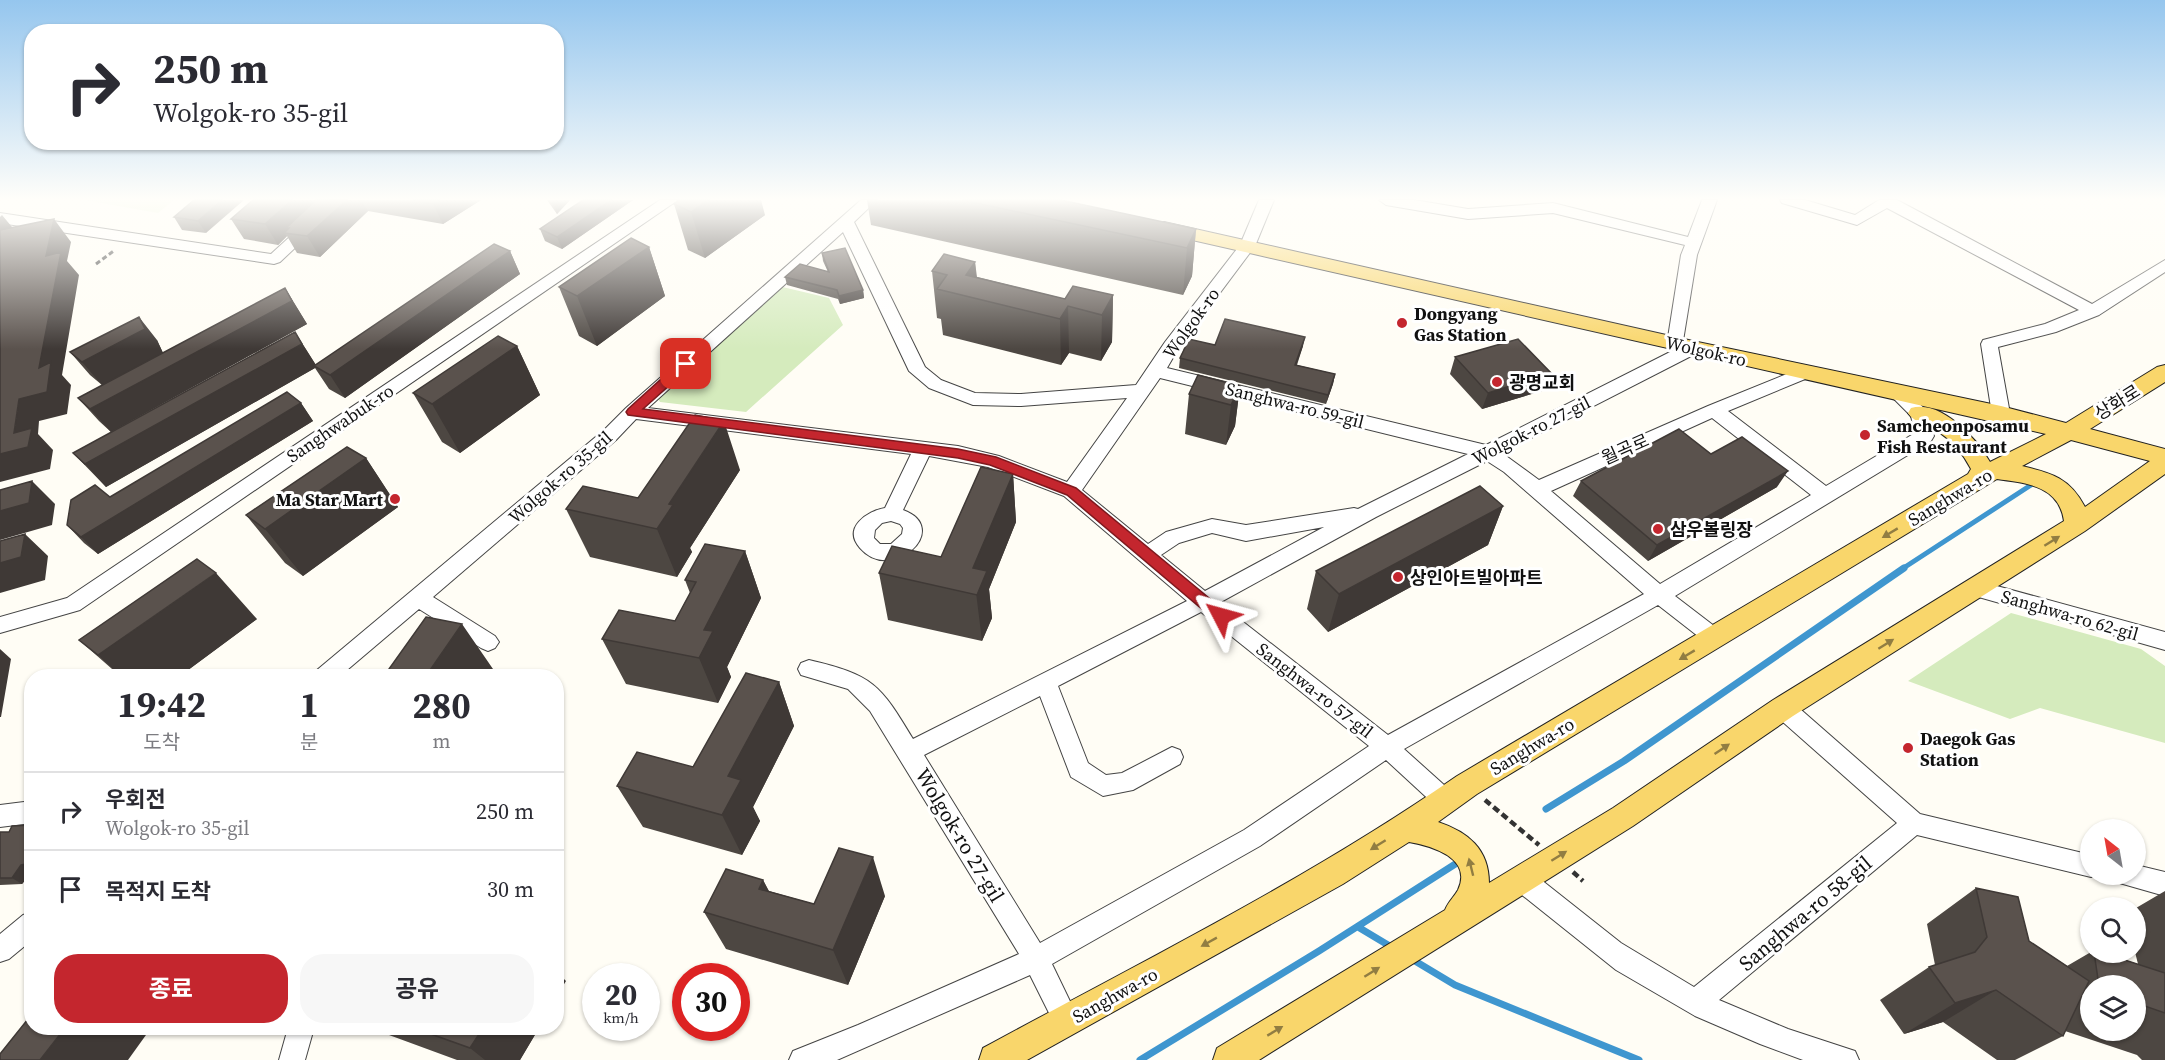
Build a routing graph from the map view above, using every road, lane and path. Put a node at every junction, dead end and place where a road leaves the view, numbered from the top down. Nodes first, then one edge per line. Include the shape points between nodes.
1 (210, 249) edge
2 (285, 249) edge
3 (597, 249) edge
4 (814, 249) edge
5 (860, 249) edge
6 (1244, 249) edge
7 (1262, 249) edge
8 (1691, 249) edge
9 (1978, 249) edge
10 (2165, 265) edge
11 (2093, 311) junction
12 (1684, 346) junction
13 (1156, 371) junction
14 (2165, 372) edge
15 (1803, 373) junction
16 (1141, 391) junction
17 (1897, 393) junction
18 (1714, 410) junction
19 (632, 412) junction
20 (1919, 413) junction
21 (2001, 414) junction
22 (2069, 432) junction
23 (923, 449) junction
24 (1487, 452) junction
25 (2165, 457) edge
26 (2165, 462) edge
27 (1986, 475) junction
28 (1537, 489) junction
29 (1071, 491) junction
30 (1825, 495) junction
31 (1369, 512) junction
32 (892, 514) dead end
33 (2077, 525) junction
34 (1147, 555) junction
35 (1975, 588) junction
36 (1659, 595) junction
37 (417, 598) junction
38 (1203, 602) junction
39 (0, 625) edge
40 (1715, 638) junction
41 (2165, 641) edge
42 (488, 642) dead end
43 (333, 669) edge
44 (809, 669) dead end
45 (1045, 681) junction
46 (1783, 708) junction
47 (1387, 747) junction
48 (909, 752) junction
49 (1172, 757) dead end
50 (1456, 792) junction
51 (24, 813) edge
52 (0, 816) edge
53 (1914, 823) junction
54 (1406, 828) junction
55 (1555, 858) junction
56 (2080, 863) edge
57 (1521, 879) junction
58 (2146, 879) edge
59 (1583, 881) dead end
60 (2165, 884) edge
61 (1455, 919) junction
62 (24, 930) edge
63 (0, 950) edge
64 (1036, 959) junction
65 (1696, 1002) junction
66 (1067, 1022) junction
67 (299, 1035) edge
68 (292, 1060) edge
69 (802, 1060) edge
70 (995, 1060) edge
71 (1229, 1060) edge
72 (1846, 1060) edge

1 - 2 street via 274,259
3 - 39 street, Sanghwabuk-ro via 73,604
4 - 19 street, Wolgok-ro 35-gil
5 - 16 street via 918,371 935,384 973,399 1021,400
6 - 13 street, Wolgok-ro
7 - 12 main road, Wolgok-ro
8 - 12 street
9 - 11 street
10 - 11 street
11 - 21 street via 2050,328 1989,344
12 - 15 main road, Wolgok-ro
12 - 24 street, Wolgok-ro 27-gil
13 - 16 street
13 - 24 street, Sanghwa-ro 59-gil
14 - 22 main road, 상화로
15 - 17 main road, Wolgok-ro
15 - 18 street, 월곡로
16 - 29 street
17 - 20 street
17 - 21 main road, Wolgok-ro
18 - 28 street, 월곡로
18 - 30 street
19 - 23 street, Sanghwa-ro 57-gil
19 - 37 street, Wolgok-ro 35-gil via 610,435
20 - 27 main road via 1947,425 1970,445
20 - 30 street via 1925,436
21 - 22 main road, Wolgok-ro
22 - 25 main road, Wolgok-ro
22 - 27 main road, Sanghwa-ro
23 - 29 street, Sanghwa-ro 57-gil via 992,461
23 - 32 street
24 - 28 street, Sanghwa-ro 59-gil
24 - 31 street, Wolgok-ro 27-gil
26 - 33 main road
27 - 33 main road via 2030,475 2048,481 2064,492 2076,509
27 -> 40 main road, Sanghwa-ro
28 - 36 street, Sanghwa-ro 59-gil
29 - 34 street, Sanghwa-ro 57-gil
30 - 36 street
31 - 34 street, Wolgok-ro 27-gil via 1246,532 1212,526 1173,537
31 - 38 street, Wolgok-ro 27-gil
35 -> 33 main road
34 - 38 street, Sanghwa-ro 57-gil
35 - 41 street, Sanghwa-ro 62-gil
46 -> 35 main road
36 - 40 street, Sanghwa-ro 59-gil
36 - 47 street
37 - 42 street
37 - 43 street, Wolgok-ro 35-gil
38 - 45 street, Wolgok-ro 27-gil
38 - 47 street, Sanghwa-ro 57-gil
40 -> 50 main road, Sanghwa-ro
44 - 48 street via 854,680 869,691
45 - 48 street, Wolgok-ro 27-gil
45 - 49 street via 1079,770 1103,786 1125,783
46 - 53 street
55 -> 46 main road
47 - 50 street, Sanghwa-ro 57-gil
47 - 64 street via 1252,838
48 - 64 street, Wolgok-ro 27-gil
50 - 54 main road, Sanghwa-ro
50 - 55 path
51 - 52 street
53 - 56 street
53 - 65 street, Sanghwa-ro 58-gil
61 -> 54 main road via 1474,888 1473,865 1467,853 1435,832
54 -> 66 main road, Sanghwa-ro via 1332,874
55 - 57 main road
55 - 59 path
57 - 61 main road
57 - 65 street via 1625,961
58 - 60 street
71 -> 61 main road
62 - 63 street
64 - 66 street, Wolgok-ro 27-gil
64 - 69 street
65 - 72 street via 1771,1037
66 - 70 main road, Sanghwa-ro
67 - 68 street

